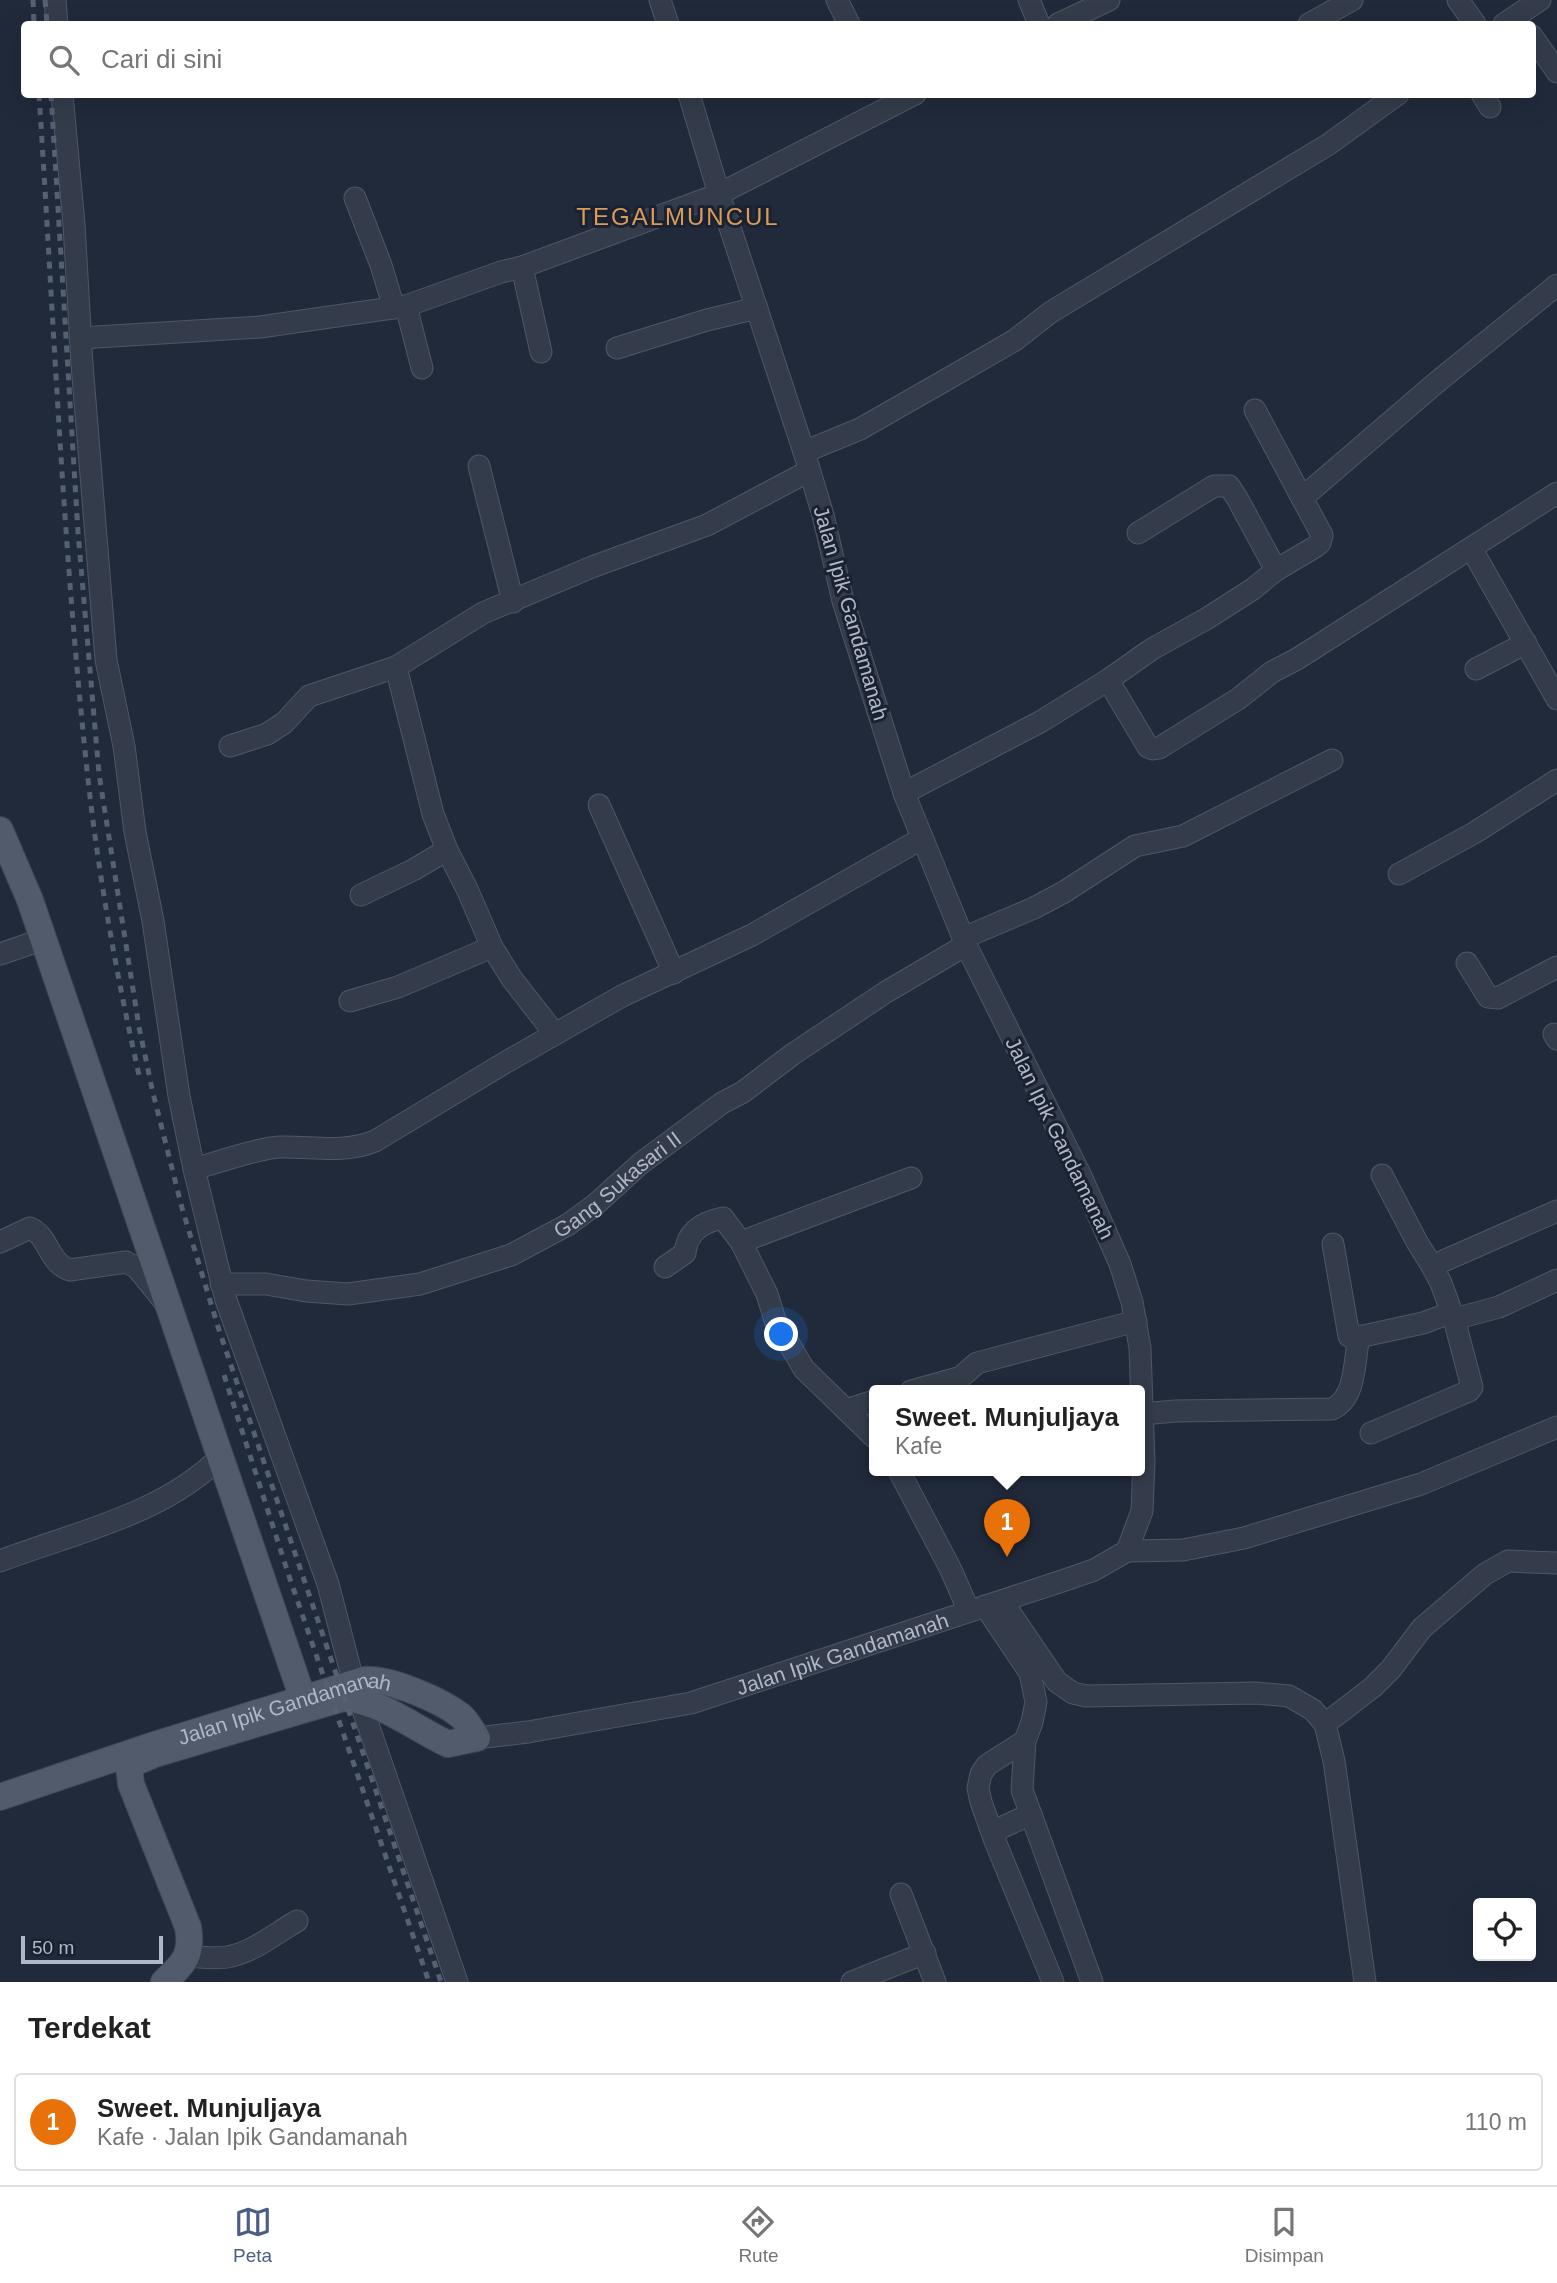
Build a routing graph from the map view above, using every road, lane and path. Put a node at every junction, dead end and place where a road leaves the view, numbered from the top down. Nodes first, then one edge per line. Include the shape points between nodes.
1 (55, 0) edge
2 (660, 0) edge
3 (837, 0) edge
4 (1029, 0) edge
5 (1109, 0) edge
6 (1352, 0) edge
7 (1458, 0) edge
8 (1541, 0) edge
9 (57, 21) edge
10 (666, 21) edge
11 (848, 21) edge
12 (1038, 21) edge
13 (1065, 21) edge
14 (1314, 21) edge
15 (1473, 21) edge
16 (1517, 21) edge
17 (1536, 42) edge
18 (1557, 72) edge
19 (62, 98) edge
20 (690, 98) edge
21 (1392, 98) edge
22 (886, 101) edge
23 (719, 194) junction
24 (355, 198) dead end
25 (522, 267) junction
26 (1557, 285) edge
27 (400, 307) junction
28 (757, 308) junction
29 (80, 338) junction
30 (617, 348) dead end
31 (541, 352) dead end
32 (422, 368) dead end
33 (1255, 410) dead end
34 (807, 462) junction
35 (480, 467) dead end
36 (1557, 493) edge
37 (1302, 498) junction
38 (1138, 533) dead end
39 (1471, 548) junction
40 (1276, 570) junction
41 (513, 602) junction
42 (1526, 643) junction
43 (396, 667) junction
44 (1476, 669) dead end
45 (1108, 680) junction
46 (1557, 699) edge
47 (230, 746) dead end
48 (1332, 760) dead end
49 (1557, 780) edge
50 (904, 793) junction
51 (599, 805) dead end
52 (0, 830) edge
53 (921, 839) junction
54 (447, 850) junction
55 (1399, 874) dead end
56 (361, 895) dead end
57 (44, 939) junction
58 (965, 942) junction
59 (492, 947) junction
60 (0, 954) edge
61 (1467, 963) dead end
62 (1557, 967) edge
63 (674, 973) junction
64 (350, 1001) dead end
65 (555, 1034) junction
66 (194, 1169) junction
67 (1382, 1175) dead end
68 (911, 1178) dead end
69 (1557, 1211) edge
70 (0, 1242) edge
71 (741, 1242) junction
72 (1333, 1244) dead end
73 (1432, 1266) junction
74 (665, 1267) dead end
75 (1557, 1280) edge
76 (221, 1284) junction
77 (171, 1310) junction
78 (1452, 1316) junction
79 (1136, 1321) junction
80 (1359, 1336) junction
81 (932, 1385) edge
82 (1142, 1385) edge
83 (869, 1403) edge
84 (846, 1410) junction
85 (1145, 1414) edge
86 (1557, 1427) edge
87 (869, 1432) edge
88 (1370, 1433) dead end
89 (221, 1456) junction
90 (902, 1476) edge
91 (1142, 1476) edge
92 (1127, 1551) junction
93 (0, 1561) edge
94 (1557, 1563) edge
95 (986, 1606) junction
96 (357, 1692) junction
97 (303, 1699) junction
98 (1325, 1724) junction
99 (477, 1738) joint
100 (1025, 1741) junction
101 (90, 1768) junction
102 (131, 1784) junction
103 (0, 1797) edge
104 (1031, 1814) junction
105 (992, 1832) junction
106 (901, 1894) dead end
107 (297, 1921) dead end
108 (925, 1953) junction
109 (188, 1956) junction
110 (164, 1982) edge
111 (457, 1982) edge
112 (852, 1982) edge
113 (935, 1982) edge
114 (1053, 1982) edge
115 (1092, 1982) edge
116 (1366, 1982) edge

1 - 9 street
2 - 10 street
3 - 11 street
4 - 12 street
5 - 13 street
6 - 14 street
7 - 15 street
8 - 16 street
17 - 18 street
19 - 29 street
20 - 23 street, Jalan Ipik Gandamanah
21 - 34 street via 1329,144 1051,312 1015,340
22 - 23 street
23 - 25 street
23 - 28 street, Jalan Ipik Gandamanah
24 - 27 street
25 - 27 street
25 - 31 street
26 - 37 street
27 - 29 street via 260,327
27 - 32 street
28 - 30 street
28 - 34 street, Jalan Ipik Gandamanah
29 - 66 street via 106,660
33 - 37 street
34 - 41 street via 707,525
34 - 50 street, Jalan Ipik Gandamanah via 843,601
35 - 41 street
36 - 39 street
37 - 40 street via 1322,539
38 - 40 street via 1214,486 1228,486
39 - 42 street
39 - 45 street via 1159,748 1148,747
40 - 45 street
41 - 43 street via 484,613
42 - 44 street
42 - 46 street
43 - 47 street via 309,696 267,734
43 - 54 street via 433,814
45 - 50 street via 1040,722
48 - 58 street, Gang Sukasari II via 1183,836 1135,846 1064,892
49 - 55 street
50 - 53 street, Jalan Ipik Gandamanah
51 - 63 street
52 - 57 main road
53 - 58 street, Jalan Ipik Gandamanah
53 - 63 street via 752,935
54 - 56 street
54 - 59 street
57 - 60 street
57 - 77 main road
58 - 76 street, Gang Sukasari II via 722,1103 640,1164 587,1211 511,1255 420,1284 348,1294 267,1284
58 - 79 street, Jalan Ipik Gandamanah via 1080,1174 1120,1264
59 - 64 street via 398,987
59 - 65 street
61 - 62 street via 1488,997 1498,998
63 - 65 street
65 - 66 street via 361,1147 277,1147
66 - 76 street
67 - 73 street
68 - 71 street
69 - 73 street
70 - 77 street via 30,1228 61,1267 70,1270 126,1262
71 - 74 street via 723,1218 707,1221 686,1241 685,1252
71 - 84 street via 775,1320 804,1369
72 - 80 street via 1348,1334
73 - 78 street
75 - 78 street via 1499,1307
76 - 96 street via 328,1584
77 - 89 main road
78 - 80 street
78 - 88 street via 1472,1387
79 - 81 street via 976,1363 961,1377
79 - 82 street, Jalan Ipik Gandamanah
80 - 85 street via 1345,1398 1332,1409
83 - 84 street
84 - 87 street
86 - 92 street via 1421,1484 1244,1538 1183,1550
89 - 93 street via 206,1472 125,1517
89 - 97 main road
90 - 95 street via 950,1568
91 - 92 street, Jalan Ipik Gandamanah via 1142,1511
92 - 95 street, Jalan Ipik Gandamanah via 1094,1570
94 - 98 street via 1508,1561 1485,1574 1422,1628 1373,1687
95 - 98 street via 1057,1682 1073,1693 1289,1696 1313,1710
95 - 99 street, Jalan Ipik Gandamanah via 691,1703
95 - 100 street via 1030,1673 1036,1702
96 - 97 main road, Jalan Ipik Gandamanah via 329,1690
96 - 99 main road, Jalan Ipik Gandamanah via 376,1679 416,1692 462,1716
96 - 102 main road, Jalan Ipik Gandamanah via 135,1760 129,1767
96 - 111 street
97 - 101 main road, Jalan Ipik Gandamanah
98 - 116 street
100 - 104 street via 1022,1790
100 - 105 street via 987,1765 981,1774 978,1788
101 - 102 main road via 114,1771
101 - 103 main road, Jalan Ipik Gandamanah
102 - 109 main road via 187,1927
104 - 105 street
104 - 115 street
105 - 114 street
106 - 108 street
107 - 109 street via 240,1954
108 - 112 street
108 - 113 street
109 - 110 main road

